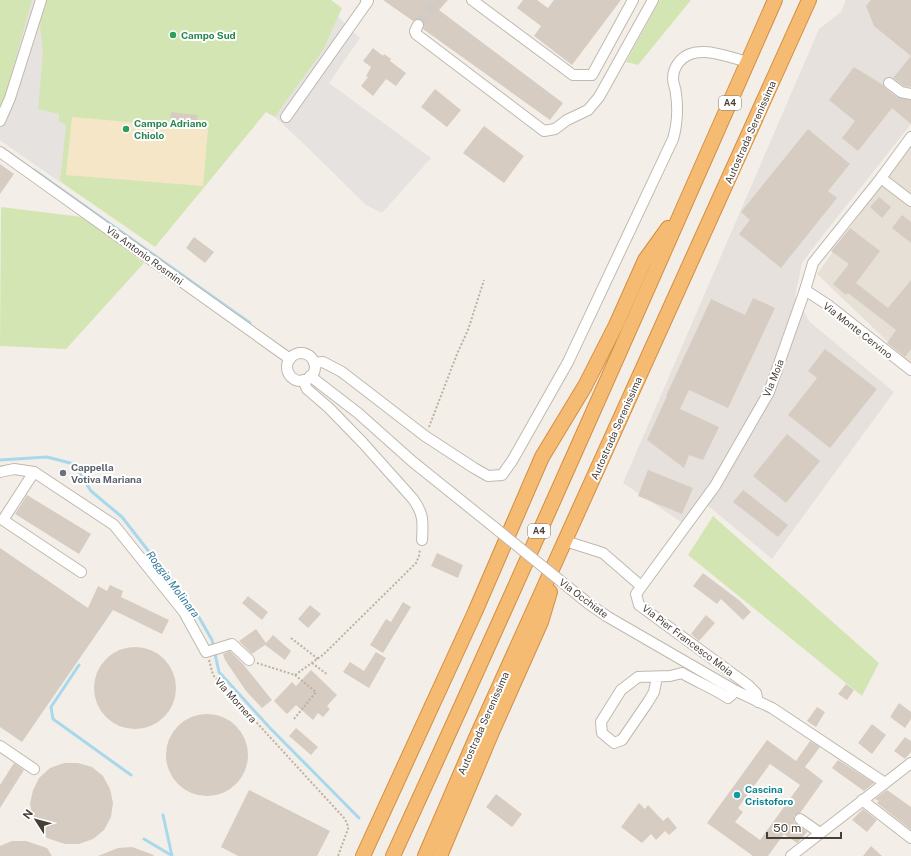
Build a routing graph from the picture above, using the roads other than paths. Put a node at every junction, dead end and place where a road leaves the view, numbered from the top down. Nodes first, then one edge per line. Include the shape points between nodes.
1 (41, 0) edge
2 (366, 0) edge
3 (472, 0) edge
4 (633, 0) edge
5 (653, 0) edge
6 (775, 0) edge
7 (809, 0) edge
8 (418, 26) dead end
9 (748, 62) junction
10 (889, 83) dead end
11 (911, 94) edge
12 (286, 117) dead end
13 (0, 121) edge
14 (911, 137) edge
15 (0, 152) edge
16 (881, 178) junction
17 (911, 201) edge
18 (685, 206) junction
19 (805, 290) junction
20 (290, 359) junction
21 (314, 363) junction
22 (909, 365) edge
23 (307, 378) junction
24 (0, 472) edge
25 (34, 472) junction
26 (422, 540) road end
27 (565, 541) junction
28 (81, 572) dead end
29 (641, 586) junction
30 (249, 660) road end
31 (657, 676) junction
32 (736, 691) junction
33 (758, 702) junction
34 (0, 746) edge
35 (911, 763) edge
36 (34, 769) dead end
37 (884, 783) junction
38 (862, 800) junction
39 (800, 819) dead end
40 (820, 834) junction
41 (911, 838) edge
42 (363, 856) edge
43 (393, 856) edge
44 (425, 856) edge
45 (440, 856) edge
46 (791, 856) edge

1 - 13 street via 10,98
2 - 12 street via 368,1
3 - 4 street via 573,75 592,75
5 - 8 street via 599,97 588,110 555,129 544,131 416,34
6 - 9 highway, A4
7 - 27 highway, Autostrada Serenissima / A4
9 - 18 highway, A4
9 - 21 street via 700,52 690,53 681,59 674,69 677,100 673,140 568,362 502,475 488,476 425,436 342,372 323,362
10 - 11 street via 901,92
14 - 16 street, Via Moia
15 - 20 street, Via Antonio Rosmini
16 - 17 street
16 - 19 street, Via Moia via 813,263
18 - 42 highway via 645,260 616,326 585,386 542,457 475,612
18 - 43 highway, A4
19 - 22 street, Via Monte Cervino
19 - 29 street, Via Moia via 769,392 715,486
20 - 21 street via 296,354 305,354
20 - 23 street via 287,368 290,376 298,380
21 - 23 street via 314,370
23 - 26 street via 307,389 364,443 413,499 423,519
23 - 32 street, Via Occhiate, bridge via 358,413 413,462 589,604
24 - 25 street via 14,469
25 - 28 street via 3,520
25 - 30 street via 114,525 184,612 209,651 232,644
27 - 29 street via 603,553
27 - 44 highway, Autostrada Serenissima / A4
27 - 45 highway via 541,622
29 - 33 street, Via Pier Francesco Moia via 636,594 639,605 748,685 756,693
31 - 31 street via 638,677 621,690 601,722 602,733 614,743 622,740 648,702 654,692
31 - 32 street via 682,673 728,698
32 - 33 street, Via Occhiate
33 - 37 street, Via Occhiate via 772,708
34 - 36 street
35 - 37 street
37 - 38 street
38 - 40 street
38 - 41 street
39 - 40 street
40 - 46 street

